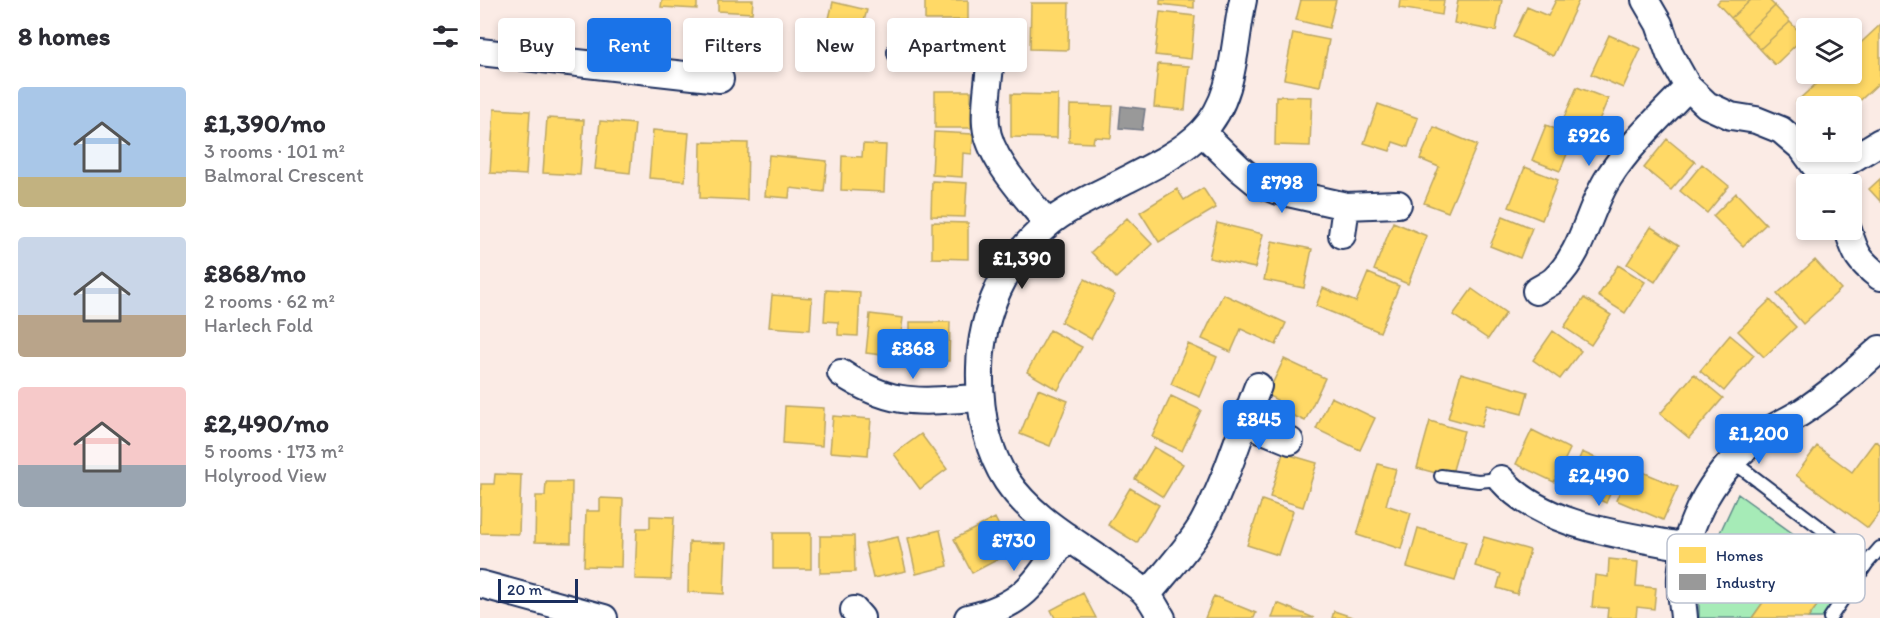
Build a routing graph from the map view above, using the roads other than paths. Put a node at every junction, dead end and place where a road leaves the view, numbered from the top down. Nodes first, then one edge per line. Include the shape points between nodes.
1 (1244, 0) edge
2 (1645, 0) edge
3 (480, 52) edge
4 (990, 72) edge
5 (720, 79) dead end
6 (1688, 87) junction
7 (1202, 132) junction
8 (1880, 142) edge
9 (1822, 174) edge
10 (1835, 174) edge
11 (1398, 204) dead end
12 (1346, 206) junction
13 (1047, 224) junction
14 (1342, 235) dead end
15 (1851, 240) edge
16 (1880, 277) edge
17 (1536, 291) dead end
18 (1880, 349) edge
19 (841, 373) dead end
20 (1258, 386) dead end
21 (979, 398) junction
22 (1244, 422) junction
23 (1290, 441) dead end
24 (1731, 460) junction
25 (1441, 476) dead end
26 (1502, 479) joint
27 (1690, 534) edge
28 (1829, 534) edge
29 (1066, 536) junction
30 (1667, 544) edge
31 (1880, 548) edge
32 (1867, 563) joint
33 (1865, 566) edge
34 (480, 584) edge
35 (1147, 595) junction
36 (1682, 603) edge
37 (1840, 603) edge
38 (604, 618) edge
39 (968, 618) edge
40 (1162, 618) edge
41 (1683, 618) edge
42 (1830, 618) edge

1 - 7 street via 1228,86 1220,107
2 - 6 street
3 - 5 street
4 - 13 street via 986,125 992,147
6 - 9 street via 1707,105 1780,130 1802,148
6 - 17 street via 1626,152 1607,179 1569,262 1555,280
7 - 12 street via 1256,182
7 - 13 street via 1176,153
8 - 10 street
11 - 12 street
12 - 14 street
13 - 21 street via 1015,258 996,291 985,325
15 - 16 street via 1862,263
18 - 24 street via 1838,386 1763,434
19 - 21 street via 888,397 911,401
20 - 22 street
21 - 29 street via 985,430 1008,481 1039,516
22 - 23 street
22 - 35 street via 1202,525
24 - 27 street via 1695,515
24 - 28 lane
25 - 26 lane via 1478,482
26 - 30 street via 1512,491 1557,517
29 - 35 street
29 - 39 street via 1038,579 1013,603
31 - 32 lane
32 - 33 lane
34 - 38 street
35 - 40 street
36 - 41 street
37 - 42 lane

